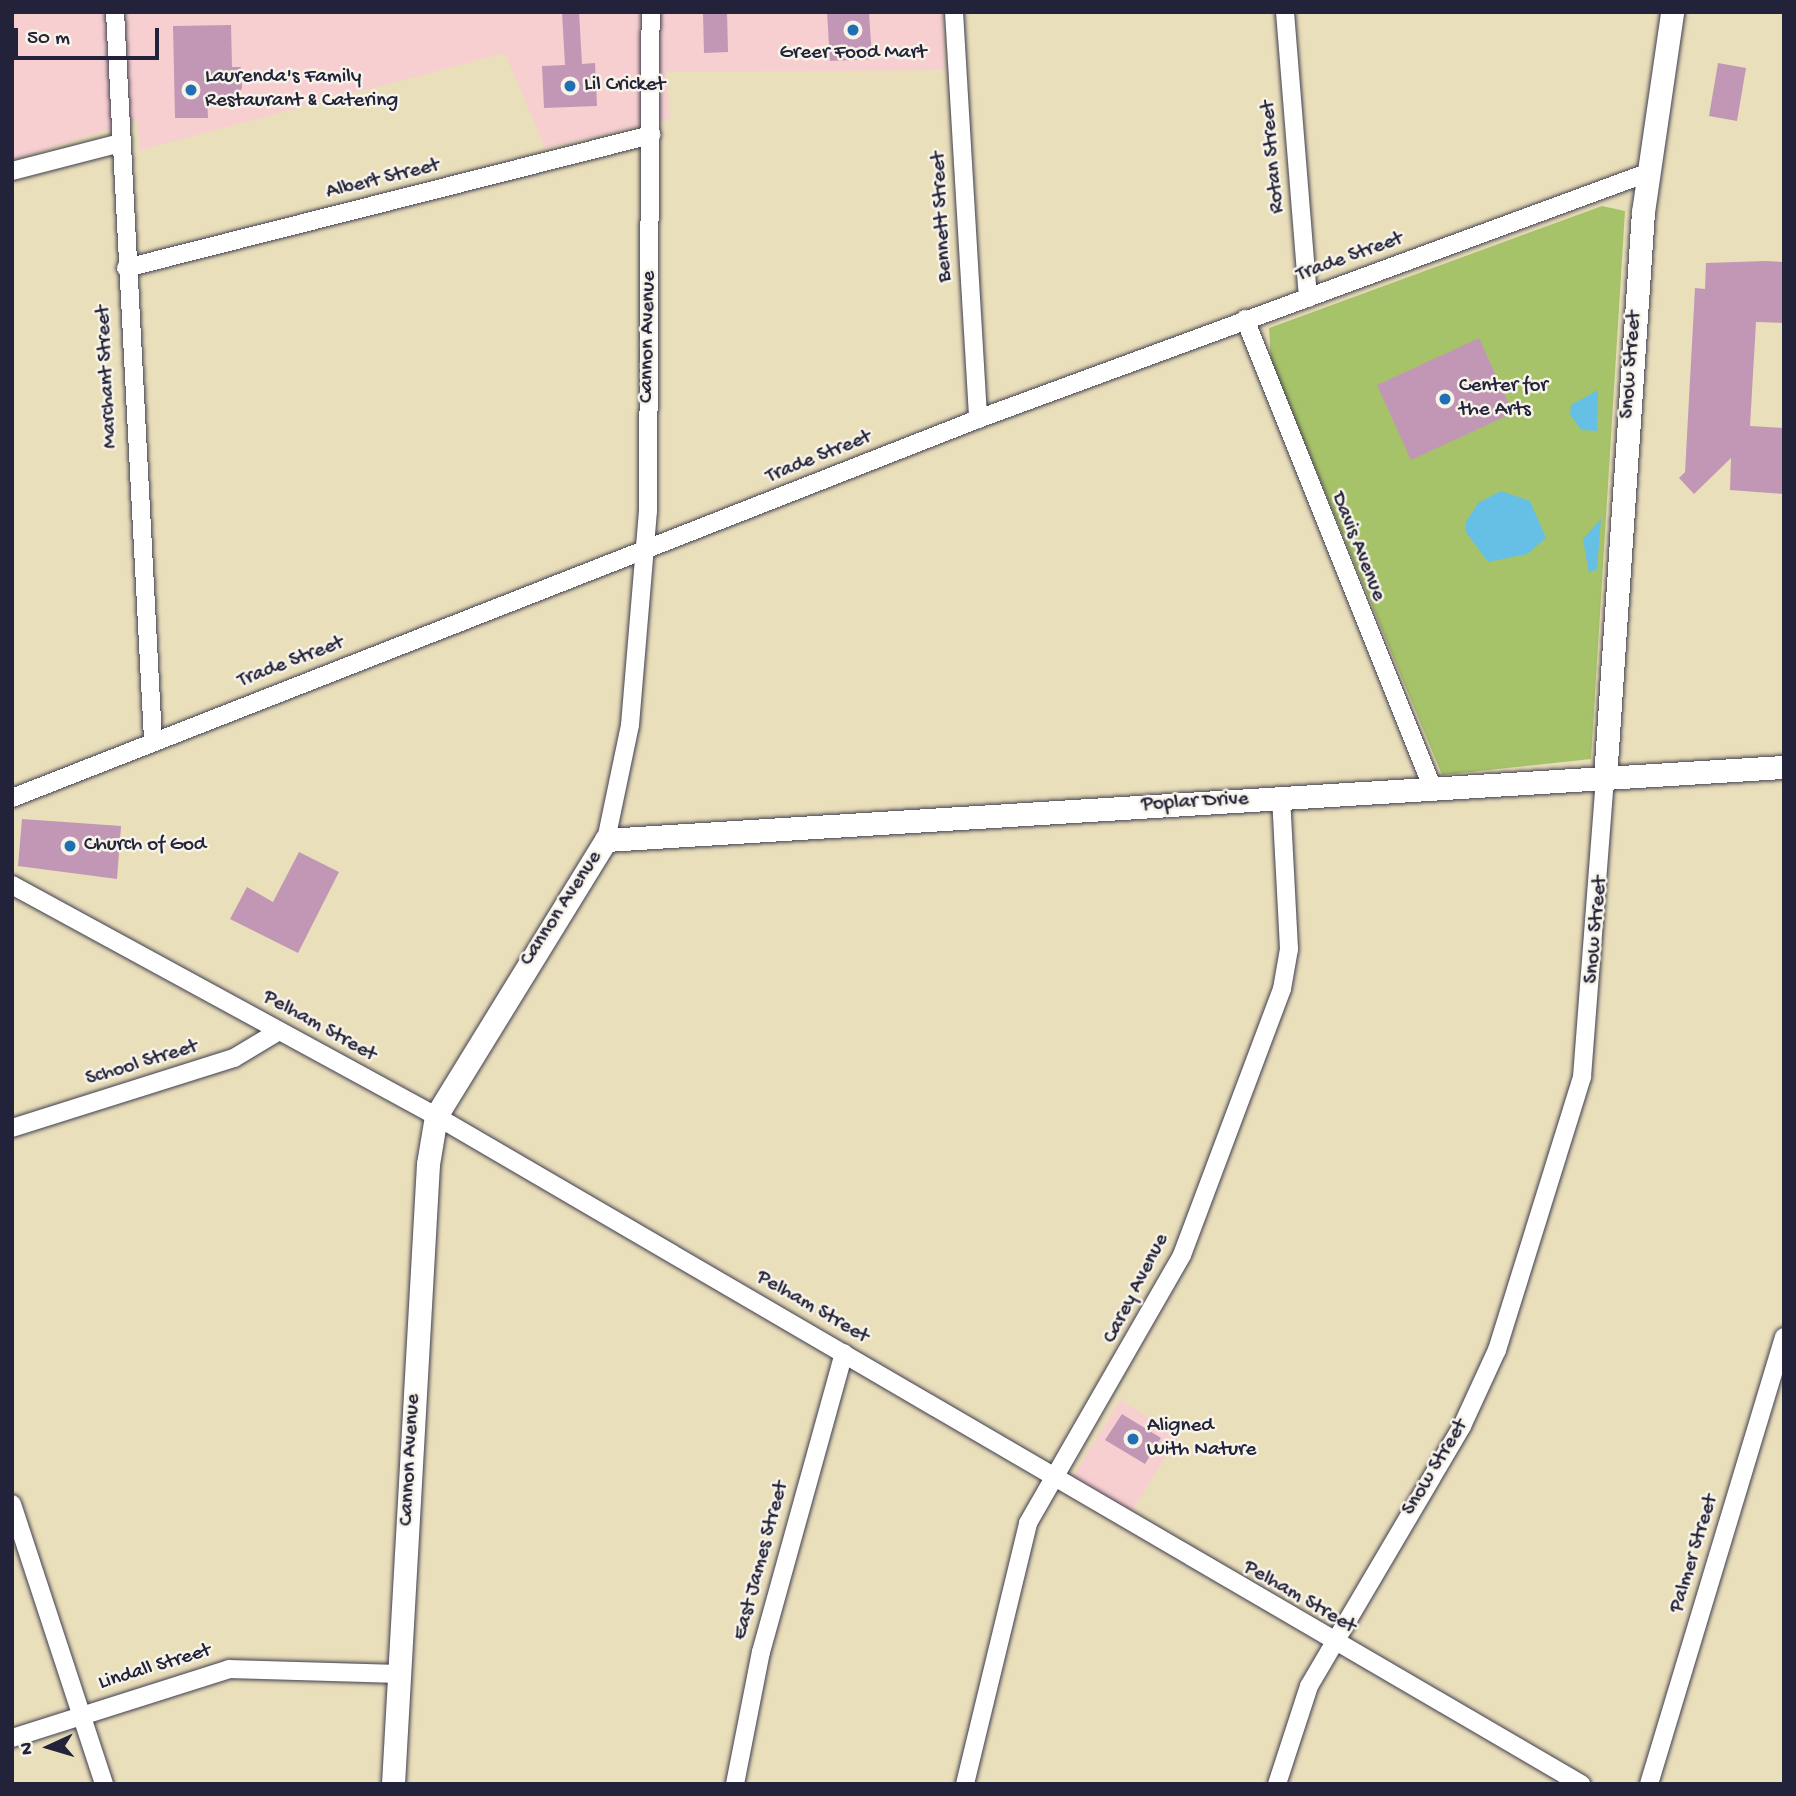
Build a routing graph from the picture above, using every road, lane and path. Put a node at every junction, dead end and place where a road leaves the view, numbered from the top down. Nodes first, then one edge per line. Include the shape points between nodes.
1 (115, 12) edge
2 (651, 12) edge
3 (954, 12) edge
4 (1285, 12) edge
5 (1672, 12) edge
6 (652, 135) junction
7 (120, 143) junction
8 (12, 171) edge
9 (1647, 173) junction
10 (126, 268) junction
11 (1308, 298) junction
12 (1245, 319) junction
13 (978, 419) junction
14 (644, 552) junction
15 (153, 740) junction
16 (1784, 767) edge
17 (1605, 778) junction
18 (1433, 789) junction
19 (12, 798) edge
20 (1281, 798) junction
21 (606, 840) junction
22 (12, 885) edge
23 (279, 1031) junction
24 (436, 1116) junction
25 (12, 1128) edge
26 (1784, 1337) edge
27 (844, 1353) junction
28 (1055, 1480) junction
29 (12, 1504) edge
30 (1332, 1644) junction
31 (399, 1674) junction
32 (83, 1714) junction
33 (12, 1738) edge
34 (104, 1784) edge
35 (393, 1784) edge
36 (735, 1784) edge
37 (965, 1784) edge
38 (1278, 1784) edge
39 (1581, 1784) edge
40 (1649, 1784) edge

1 - 7 street, Marchant Street
2 - 6 street, Cannon Avenue
3 - 13 street, Bennett Street
4 - 11 street, Rotan Street
5 - 9 street, Snow Street
6 - 10 street, Albert Street
6 - 14 street, Cannon Avenue
7 - 8 street
7 - 10 street, Marchant Street
9 - 11 street, Trade Street
9 - 17 street, Snow Street
10 - 15 street, Marchant Street
11 - 12 street, Trade Street
12 - 13 street, Trade Street
12 - 18 street, Davis Avenue
13 - 14 street, Trade Street
14 - 15 street, Trade Street
14 - 21 street, Cannon Avenue via 630,725
15 - 19 street, Trade Street
16 - 17 street, Poplar Drive
17 - 18 street, Poplar Drive
17 - 30 street, Snow Street via 1589,1033 1570,1123 1482,1388
18 - 20 street, Poplar Drive
20 - 21 street, Poplar Drive
20 - 28 street, Carey Avenue via 1289,948 1282,989 1182,1255
21 - 24 street, Cannon Avenue
22 - 23 street, Pelham Street
23 - 24 street, Pelham Street
23 - 25 street, School Street via 234,1058
24 - 27 street, Pelham Street
24 - 31 street, Cannon Avenue via 428,1164
26 - 40 street, Palmer Street
27 - 28 street, Pelham Street
27 - 36 street, East James Street via 761,1652
28 - 30 street, Pelham Street
28 - 37 street, Carey Avenue via 1035,1508 1016,1563
29 - 32 street
30 - 38 street, Snow Street via 1309,1686
30 - 39 street, Pelham Street
31 - 32 street, Lindall Street via 229,1669
31 - 35 street, Cannon Avenue
32 - 33 street, Lindall Street
32 - 34 street

